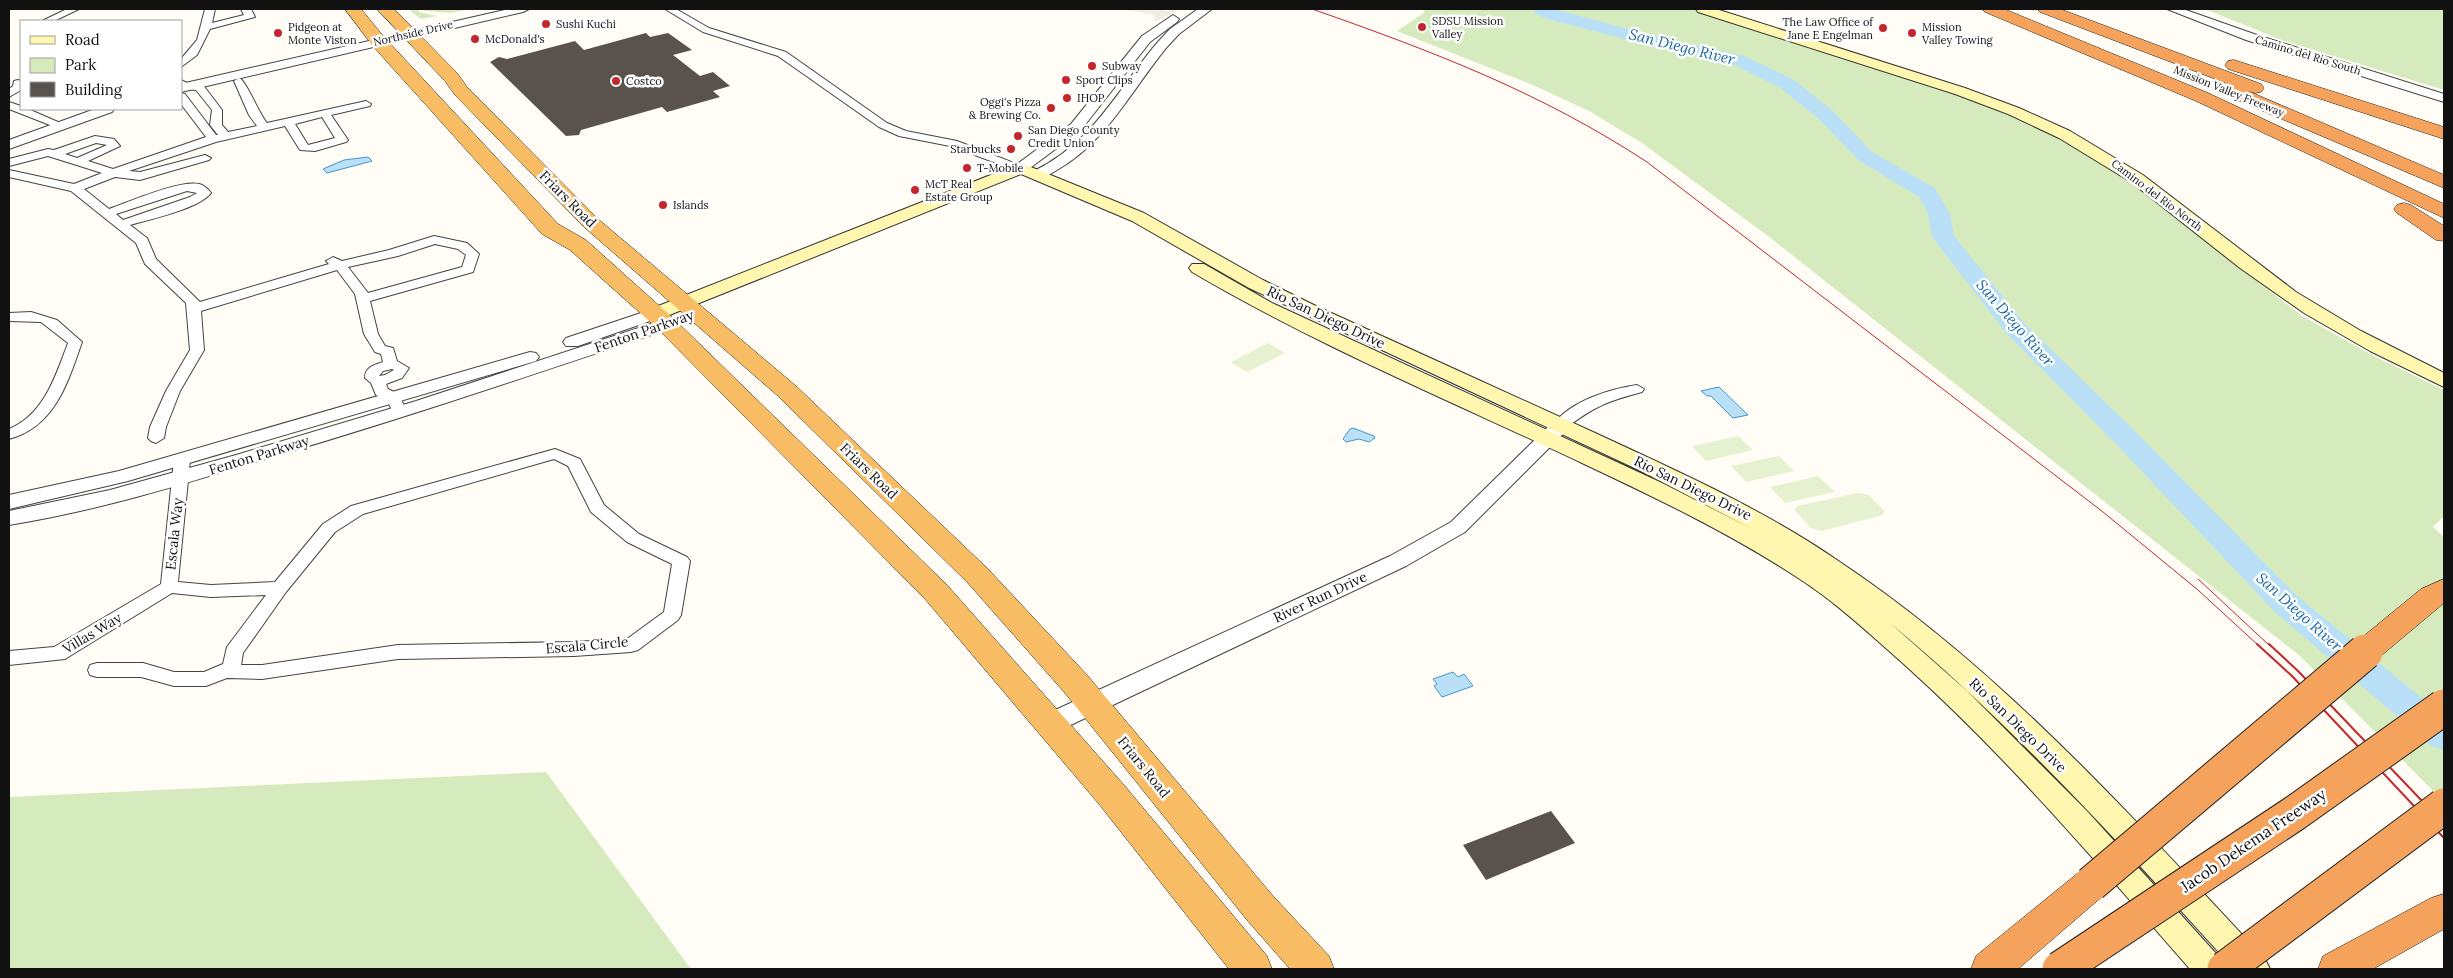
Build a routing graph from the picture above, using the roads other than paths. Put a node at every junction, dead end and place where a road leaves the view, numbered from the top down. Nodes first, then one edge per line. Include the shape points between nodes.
1 (74, 9) edge
2 (210, 9) edge
3 (246, 9) edge
4 (353, 9) edge
5 (385, 9) edge
6 (487, 9) edge
7 (523, 9) edge
8 (670, 9) edge
9 (1190, 9) edge
10 (1206, 9) edge
11 (1703, 9) edge
12 (1991, 9) edge
13 (2010, 9) edge
14 (2046, 9) edge
15 (2056, 9) edge
16 (2173, 9) edge
17 (49, 20) edge
18 (207, 27) junction
19 (407, 30) junction
20 (376, 38) junction
21 (2180, 47) junction
22 (182, 63) edge
23 (2134, 70) junction
24 (16, 81) edge
25 (239, 81) dead end
26 (182, 87) edge
27 (9, 94) edge
28 (2444, 98) edge
29 (366, 104) dead end
30 (21, 110) edge
31 (79, 110) edge
32 (103, 110) edge
33 (325, 114) junction
34 (218, 119) junction
35 (52, 123) junction
36 (289, 123) junction
37 (202, 124) junction
38 (2444, 124) edge
39 (265, 128) junction
40 (2444, 133) edge
41 (9, 135) edge
42 (225, 136) junction
43 (916, 137) junction
44 (213, 139) junction
45 (9, 145) edge
46 (2391, 150) junction
47 (54, 154) junction
48 (205, 158) dead end
49 (76, 162) junction
50 (9, 163) edge
51 (112, 173) junction
52 (9, 174) edge
53 (1024, 175) junction
54 (2444, 182) edge
55 (75, 188) junction
56 (2444, 190) edge
57 (2444, 212) edge
58 (108, 213) junction
59 (122, 224) junction
60 (2444, 235) edge
61 (327, 257) dead end
62 (340, 265) junction
63 (1284, 297) junction
64 (363, 299) junction
65 (1265, 308) junction
66 (689, 309) junction
67 (193, 310) junction
68 (9, 317) edge
69 (660, 319) junction
70 (2444, 381) edge
71 (1638, 390) dead end
72 (397, 405) junction
73 (1555, 432) junction
74 (9, 434) edge
75 (156, 438) dead end
76 (181, 469) junction
77 (9, 502) edge
78 (9, 518) edge
79 (169, 587) junction
80 (280, 588) junction
81 (2440, 588) edge
82 (9, 658) edge
83 (232, 668) junction
84 (97, 670) dead end
85 (1092, 703) junction
86 (2444, 707) edge
87 (1049, 724) junction
88 (2444, 806) edge
89 (2444, 910) edge
90 (1253, 969) edge
91 (1315, 969) edge
92 (1990, 969) edge
93 (2060, 969) edge
94 (2210, 969) edge
95 (2226, 969) edge
96 (2254, 969) edge
97 (2337, 969) edge

1 - 17 street
2 - 18 street
3 - 18 street via 250,17
4 - 20 highway, Friars Road
5 - 19 highway, Friars Road
6 - 19 street, Northside Drive
7 - 19 street, Northside Drive
8 - 43 street via 706,30 782,54 883,125
9 - 53 street, Fenton Parkway via 1146,39 1076,127
10 - 53 street, Fenton Parkway via 1188,20 1163,43 1102,126 1068,156
11 - 70 main road, Camino del Rio North via 1968,94 2068,136 2142,182 2294,299
12 - 23 highway
13 - 46 highway, Mission Valley Freeway
14 - 46 highway, Mission Valley Freeway
15 - 21 highway
16 - 28 street, Camino del Rio South via 2250,37
18 - 22 street via 194,54
19 - 20 street, Northside Drive
19 - 66 highway, Friars Road via 461,91 591,223
20 - 26 street, Northside Drive
20 - 69 highway, Friars Road via 550,229 578,245
21 - 38 highway
21 - 40 highway
23 - 57 highway via 2195,93
23 - 60 highway via 2384,197
24 - 27 street via 19,87
25 - 39 street via 254,115
26 - 34 street via 199,87 217,110
26 - 37 street
29 - 33 street
30 - 35 street
31 - 35 street
32 - 35 street
33 - 36 street
33 - 36 street via 342,140 304,148
34 - 37 street
34 - 42 street via 216,125
35 - 41 street
35 - 45 street
36 - 39 street
37 - 44 street
39 - 42 street
42 - 44 street
43 - 53 street
43 - 53 street via 953,142
44 - 51 street
46 - 54 highway, Mission Valley Freeway
46 - 56 highway via 2417,177
47 - 49 street
47 - 49 street via 95,139 110,141 114,146
47 - 50 street via 48,152
48 - 51 street via 140,176
49 - 51 street
51 - 55 street
52 - 55 street
53 - 63 main road, Rio San Diego Drive via 1138,218
53 - 65 main road, Rio San Diego Drive via 1117,221
53 - 66 main road, Fenton Parkway via 1011,189
55 - 58 street
58 - 59 street
58 - 59 street via 186,187 206,193
59 - 67 street via 142,242 150,261 193,302
61 - 62 street
62 - 64 street
62 - 64 street via 434,240 462,246 473,254 468,269
62 - 67 street
63 - 65 main road
63 - 73 main road, Rio San Diego Drive
64 - 72 street via 371,334 380,349 376,354 386,372 381,392
65 - 73 main road, Rio San Diego Drive
66 - 69 main road, Fenton Parkway
66 - 85 highway, Friars Road via 787,391 977,575
67 - 75 street via 197,350 173,391
68 - 74 street via 31,314 51,320 75,342 51,397 34,422
69 - 72 street, Fenton Parkway
69 - 87 highway, Friars Road via 936,592
71 - 73 street via 1601,397 1586,405
72 - 76 street, Fenton Parkway
73 - 85 street, River Run Drive via 1458,527 1398,561
73 - 94 main road, Rio San Diego Drive via 1747,536 1806,572 1876,625 1958,698 2054,796
73 - 96 main road, Rio San Diego Drive via 1685,483 1759,521 1832,567 1909,625 1996,701 2109,814
76 - 77 street, Fenton Parkway via 121,477
76 - 78 street, Fenton Parkway via 59,510
76 - 79 street, Escala Way
79 - 80 street, Escala Way via 211,591
79 - 82 street, Villas Way via 58,654
80 - 83 street, Escala Circle via 234,652
80 - 83 street, Escala Circle via 329,528 357,510 555,454 574,463 597,508 633,538 681,561 672,615 631,645 398,652 262,672 231,672
81 - 92 highway, bridge
83 - 84 street via 206,679 156,676 143,670
85 - 87 street, River Run Drive
85 - 91 highway, Friars Road via 1260,908
86 - 93 highway, Jacob Dekema Freeway, bridge via 2295,813
87 - 90 highway, Friars Road via 1117,801
88 - 95 highway, bridge
89 - 97 highway

